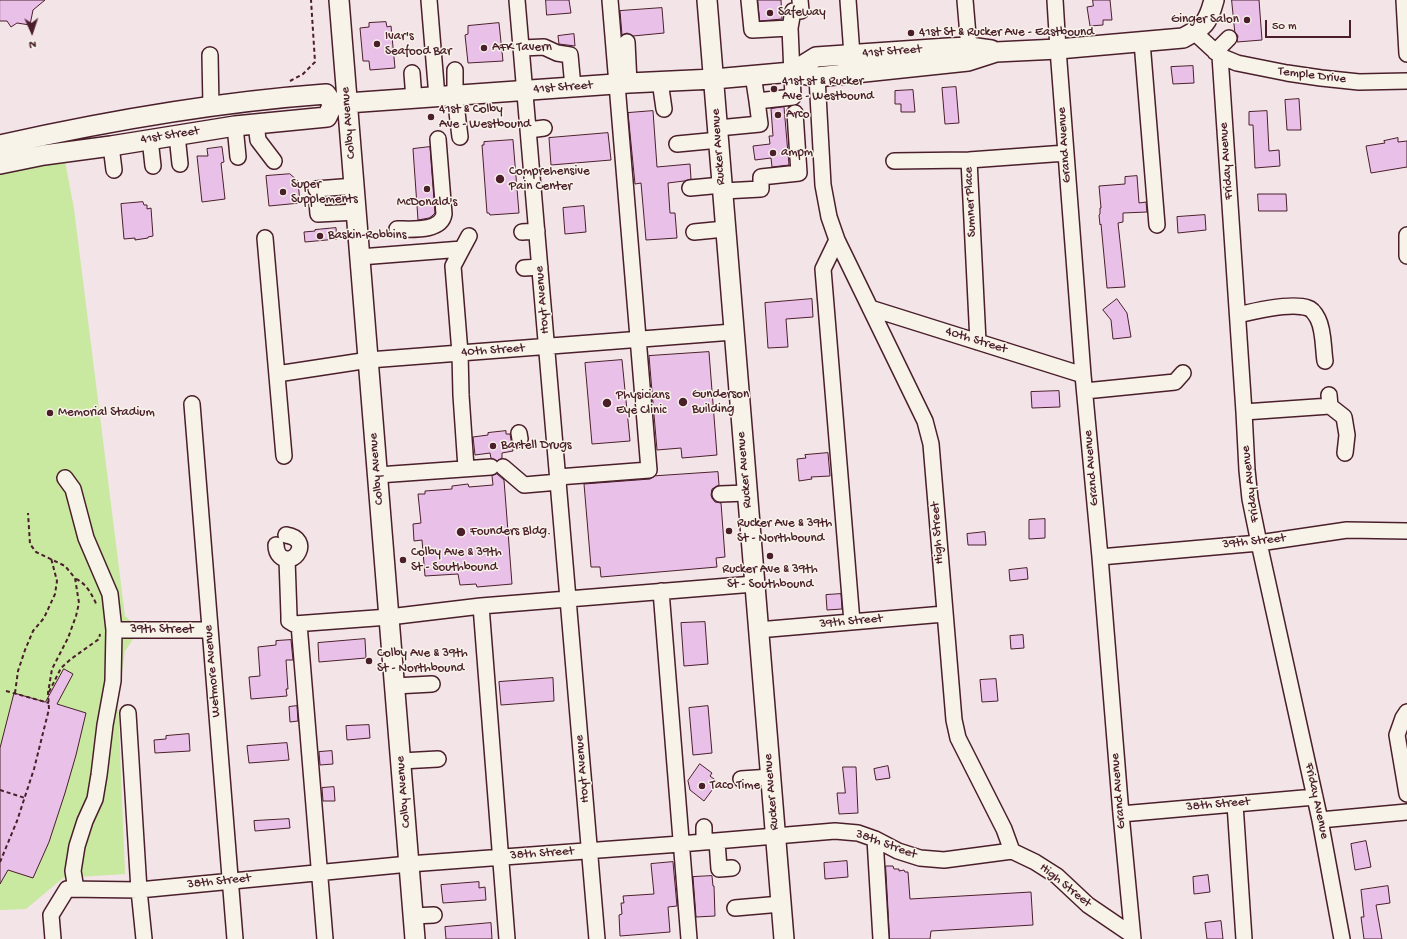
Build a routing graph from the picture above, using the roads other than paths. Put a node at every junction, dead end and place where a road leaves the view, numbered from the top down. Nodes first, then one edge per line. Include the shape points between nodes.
1 (339, 0) edge
2 (429, 0) edge
3 (517, 0) edge
4 (610, 0) edge
5 (707, 0) edge
6 (749, 0) edge
7 (800, 0) edge
8 (848, 0) edge
9 (965, 0) edge
10 (1055, 0) edge
11 (1214, 0) edge
12 (1404, 0) edge
13 (790, 28) junction
14 (1194, 32) junction
15 (1229, 38) dead end
16 (627, 42) dead end
17 (1142, 42) junction
18 (968, 47) junction
19 (522, 48) junction
20 (1058, 49) junction
21 (996, 52) junction
22 (1218, 54) junction
23 (1407, 54) edge
24 (210, 55) dead end
25 (852, 55) junction
26 (892, 60) junction
27 (455, 70) dead end
28 (792, 72) junction
29 (412, 73) dead end
30 (753, 75) junction
31 (817, 78) junction
32 (714, 79) junction
33 (660, 81) junction
34 (1407, 81) edge
35 (622, 84) junction
36 (573, 87) junction
37 (524, 91) junction
38 (456, 96) junction
39 (793, 96) junction
40 (437, 97) junction
41 (414, 99) junction
42 (758, 101) junction
43 (340, 104) junction
44 (211, 107) junction
45 (664, 109) dead end
46 (820, 112) junction
47 (795, 113) junction
48 (256, 124) junction
49 (235, 126) junction
50 (544, 128) dead end
51 (528, 130) junction
52 (718, 134) junction
53 (177, 135) junction
54 (460, 137) dead end
55 (150, 139) junction
56 (438, 139) dead end
57 (677, 144) dead end
58 (0, 145) edge
59 (111, 146) junction
60 (1066, 153) junction
61 (238, 157) dead end
62 (274, 160) dead end
63 (969, 160) junction
64 (894, 161) dead end
65 (0, 164) edge
66 (180, 164) dead end
67 (153, 166) dead end
68 (114, 170) dead end
69 (355, 186) junction
70 (690, 188) dead end
71 (722, 188) junction
72 (357, 212) junction
73 (1158, 225) dead end
74 (397, 229) dead end
75 (726, 229) junction
76 (537, 231) junction
77 (522, 232) dead end
78 (694, 232) dead end
79 (1407, 235) edge
80 (265, 238) dead end
81 (837, 240) junction
82 (1407, 256) edge
83 (360, 257) junction
84 (540, 267) junction
85 (524, 268) dead end
86 (870, 308) junction
87 (1238, 315) junction
88 (733, 332) junction
89 (638, 340) junction
90 (978, 342) junction
91 (547, 346) junction
92 (460, 353) junction
93 (369, 360) junction
94 (1325, 361) dead end
95 (1183, 373) dead end
96 (277, 374) junction
97 (1083, 375) junction
98 (1085, 391) junction
99 (192, 404) dead end
100 (1244, 412) junction
101 (1345, 453) dead end
102 (284, 456) dead end
103 (466, 468) junction
104 (378, 475) junction
105 (65, 478) dead end
106 (559, 480) junction
107 (747, 493) junction
108 (720, 494) dead end
109 (1407, 531) edge
110 (1259, 543) junction
111 (1100, 557) junction
112 (287, 559) junction
113 (754, 584) junction
114 (661, 591) junction
115 (569, 599) junction
116 (481, 606) junction
117 (944, 614) junction
118 (389, 616) junction
119 (852, 622) junction
120 (299, 624) junction
121 (108, 630) junction
122 (210, 630) junction
123 (758, 630) junction
124 (432, 684) dead end
125 (395, 686) junction
126 (1407, 712) edge
127 (128, 713) dead end
128 (438, 758) dead end
129 (401, 761) junction
130 (771, 777) junction
131 (741, 779) dead end
132 (1407, 794) edge
133 (1315, 797) junction
134 (1235, 804) junction
135 (1407, 812) edge
136 (1120, 814) junction
137 (1320, 820) junction
138 (704, 827) dead end
139 (776, 836) junction
140 (875, 840) junction
141 (711, 842) junction
142 (680, 844) junction
143 (590, 851) junction
144 (1012, 852) junction
145 (500, 857) junction
146 (409, 864) junction
147 (732, 868) dead end
148 (320, 873) junction
149 (230, 881) junction
150 (71, 889) junction
151 (139, 890) junction
152 (781, 904) junction
153 (735, 908) dead end
154 (434, 915) dead end
155 (413, 916) junction
156 (1132, 938) edge
157 (53, 939) edge
158 (144, 939) edge
159 (235, 939) edge
160 (326, 939) edge
161 (415, 939) edge
162 (507, 939) edge
163 (597, 939) edge
164 (689, 939) edge
165 (784, 939) edge
166 (881, 939) edge
167 (1244, 939) edge
168 (1342, 939) edge

1 - 43 main road, Colby Avenue
2 - 40 street
3 - 19 street, Hoyt Avenue
4 - 35 street
5 - 32 main road, Rucker Avenue
6 - 13 street via 752,30
7 - 13 street via 801,11 793,11
8 - 25 street
9 - 18 street
10 - 20 street, Grand Avenue
11 - 14 main road via 1205,24
12 - 23 street
13 - 28 street
14 - 17 main road, 41st Street via 1183,38
14 - 22 street
15 - 22 street
16 - 35 street
17 - 20 main road, 41st Street
17 - 73 street
18 - 21 main road, 41st Street
18 - 26 main road, 41st Street
19 - 36 street via 544,47 570,55
19 - 37 street, Hoyt Avenue
20 - 21 main road, 41st Street
20 - 60 street, Grand Avenue
21 - 26 main road, 41st Street via 968,61
22 - 34 street, Temple Drive via 1249,66 1321,78 1359,82
22 - 87 street, Friday Avenue
24 - 44 street
25 - 26 main road, 41st Street
25 - 28 main road, 41st Street via 816,57
26 - 31 main road, 41st Street
27 - 38 street
28 - 30 main road, 41st Street
28 - 31 main road, 41st Street
28 - 39 street
29 - 41 street
30 - 32 main road, 41st Street
30 - 42 street
31 - 46 street, High Street
32 - 33 main road, 41st Street
32 - 52 main road, Rucker Avenue
33 - 35 main road, 41st Street
33 - 45 street
35 - 36 main road, 41st Street
35 - 89 street
36 - 37 main road, 41st Street
37 - 38 main road, 41st Street
37 - 51 street, Hoyt Avenue
38 - 40 main road, 41st Street
38 - 54 street
39 - 42 street
39 - 47 street
40 - 41 main road, 41st Street
41 - 43 main road, 41st Street
42 - 52 street via 760,124
43 - 44 main road, 41st Street via 326,94
43 - 48 main road, 41st Street via 327,117
43 - 69 main road, Colby Avenue
44 - 58 main road, 41st Street via 115,122
46 - 47 street
46 - 81 street, High Street via 823,185 829,217
47 - 71 street via 799,173 761,177 761,189
48 - 49 main road, 41st Street
48 - 62 street via 258,140
49 - 53 main road, 41st Street
49 - 61 street
50 - 51 street
51 - 76 street, Hoyt Avenue
52 - 57 street
52 - 71 main road, Rucker Avenue
53 - 55 main road, 41st Street
53 - 66 street
55 - 59 main road, 41st Street
55 - 67 street
56 - 74 street via 443,219 434,227
59 - 65 main road, 41st Street
59 - 68 street
60 - 63 street, Sumner Place
60 - 97 street, Grand Avenue
63 - 64 street
63 - 90 street, Sumner Place
69 - 72 main road, Colby Avenue
69 - 72 street via 316,195 318,214
70 - 71 street
71 - 75 main road, Rucker Avenue
72 - 83 main road, Colby Avenue
75 - 78 street
75 - 88 main road, Rucker Avenue
76 - 77 street
76 - 84 street, Hoyt Avenue
79 - 82 street
80 - 96 street
81 - 86 street, High Street
81 - 119 street via 823,269
83 - 92 street via 466,243 453,266
83 - 93 main road, Colby Avenue
84 - 85 street
84 - 91 street, Hoyt Avenue
86 - 90 street, 40th Street
86 - 117 street, High Street via 925,421 931,444
87 - 94 street via 1261,309 1300,306 1309,308 1318,317 1321,326
87 - 100 street, Friday Avenue
88 - 89 street, 40th Street
88 - 107 main road, Rucker Avenue
89 - 91 street, 40th Street
89 - 106 street via 649,470
90 - 97 street, 40th Street
91 - 92 street, 40th Street via 484,345
91 - 106 street, Hoyt Avenue
92 - 93 street, 40th Street
92 - 103 street
93 - 96 street, 40th Street
93 - 104 main road, Colby Avenue
95 - 98 street via 1175,382
96 - 102 street
97 - 98 street, Grand Avenue
98 - 111 street, Grand Avenue
99 - 122 street, Wetmore Avenue
100 - 101 street via 1330,400 1344,417 1347,435
100 - 110 street, Friday Avenue via 1250,499
103 - 104 street
103 - 106 street via 497,467 524,485
104 - 118 main road, Colby Avenue
105 - 121 street via 73,489 86,538 110,594
106 - 115 street, Hoyt Avenue
107 - 108 street
107 - 113 main road, Rucker Avenue
109 - 110 street, 39th Street via 1347,530
110 - 111 street, 39th Street
110 - 133 street, Friday Avenue
111 - 136 street, Grand Avenue
112 - 112 street via 277,553 281,540 295,537 298,540 299,551 295,557
112 - 120 street via 289,621
113 - 114 street
113 - 123 main road, Rucker Avenue
114 - 115 street
114 - 142 street
115 - 116 street via 534,597
115 - 143 street, Hoyt Avenue
116 - 118 street
116 - 145 street
117 - 119 street, 39th Street
117 - 144 street, High Street via 958,738 1004,829
118 - 120 street
118 - 125 main road, Colby Avenue
119 - 123 street, 39th Street
120 - 148 street
121 - 122 street, 39th Street
121 - 150 street via 114,681 95,799 77,846
122 - 149 street, Wetmore Avenue
123 - 130 main road, Rucker Avenue
124 - 125 street
125 - 129 main road, Colby Avenue
126 - 132 street via 1398,735
127 - 151 street
128 - 129 street
129 - 146 main road, Colby Avenue
130 - 131 street
130 - 139 main road, Rucker Avenue
133 - 134 street, 38th Street
133 - 137 street, Friday Avenue
134 - 136 street, 38th Street
134 - 167 street
135 - 137 street
136 - 156 street, Grand Avenue
137 - 168 street, Friday Avenue
138 - 141 street
139 - 140 street, 38th Street via 835,831 858,833
139 - 141 street, 38th Street
139 - 152 main road, Rucker Avenue
140 - 144 street, 38th Street via 920,858 944,860
140 - 166 street
141 - 142 street, 38th Street
141 - 147 street via 719,869
142 - 143 street, 38th Street
142 - 164 street
143 - 145 street, 38th Street
143 - 163 street, Hoyt Avenue
144 - 156 street, High Street via 1057,876 1088,905
145 - 146 street, 38th Street via 447,857
145 - 162 street via 498,910
146 - 148 street, 38th Street via 340,866
146 - 155 main road, Colby Avenue
148 - 149 street, 38th Street
148 - 160 street
149 - 151 street, 38th Street
149 - 159 street, Wetmore Avenue
150 - 151 street, 38th Street
150 - 157 street via 51,915
151 - 158 street
152 - 153 street
152 - 165 main road, Rucker Avenue
154 - 155 street
155 - 161 main road, Colby Avenue

